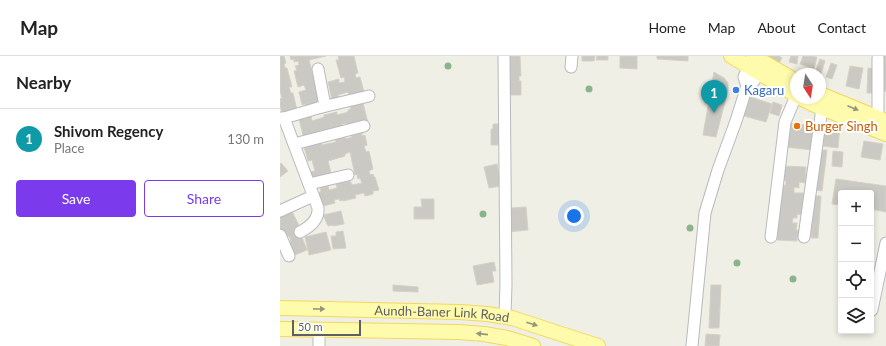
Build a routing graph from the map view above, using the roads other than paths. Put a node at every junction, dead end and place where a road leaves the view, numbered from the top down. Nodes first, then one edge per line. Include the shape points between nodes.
1 (504, 56) edge
2 (572, 56) edge
3 (731, 56) edge
4 (878, 58) dead end
5 (755, 63) edge
6 (571, 67) dead end
7 (318, 69) dead end
8 (790, 78) edge
9 (790, 91) edge
10 (369, 96) dead end
11 (826, 97) edge
12 (793, 104) edge
13 (814, 104) edge
14 (322, 107) junction
15 (822, 108) junction
16 (282, 118) edge
17 (882, 120) edge
18 (364, 126) dead end
19 (886, 134) edge
20 (294, 144) junction
21 (348, 175) dead end
22 (309, 184) junction
23 (313, 196) junction
24 (280, 211) edge
25 (300, 232) dead end
26 (280, 235) edge
27 (771, 237) dead end
28 (804, 238) dead end
29 (886, 243) edge
30 (289, 256) dead end
31 (874, 300) edge
32 (280, 308) edge
33 (505, 316) junction
34 (280, 329) edge
35 (318, 330) junction
36 (507, 342) edge
37 (319, 346) edge
38 (533, 346) edge
39 (598, 346) edge
40 (692, 346) edge

1 - 33 street
2 - 6 street
3 - 5 main road
4 - 17 street
5 - 8 main road
5 - 9 main road
5 - 40 street via 754,82 747,86 706,213
7 - 14 street via 325,103
10 - 14 street
11 -> 17 main road
12 - 27 street via 785,122
13 - 15 main road
14 - 16 street
15 - 19 main road
15 - 28 street
16 - 20 street
18 - 20 street
20 - 22 street
21 - 22 street
22 - 23 street
23 - 24 street
23 - 25 street via 318,214 313,223
26 - 30 street
29 - 31 street
32 -> 33 main road, Aundh-Baner Link Road via 460,312
33 -> 39 main road, Aundh-Baner Link Road
34 - 35 main road, Aundh-Baner Link Road
36 -> 35 main road, Aundh-Baner Link Road via 484,334 459,332
35 - 37 street
36 - 38 main road, Aundh-Baner Link Road

